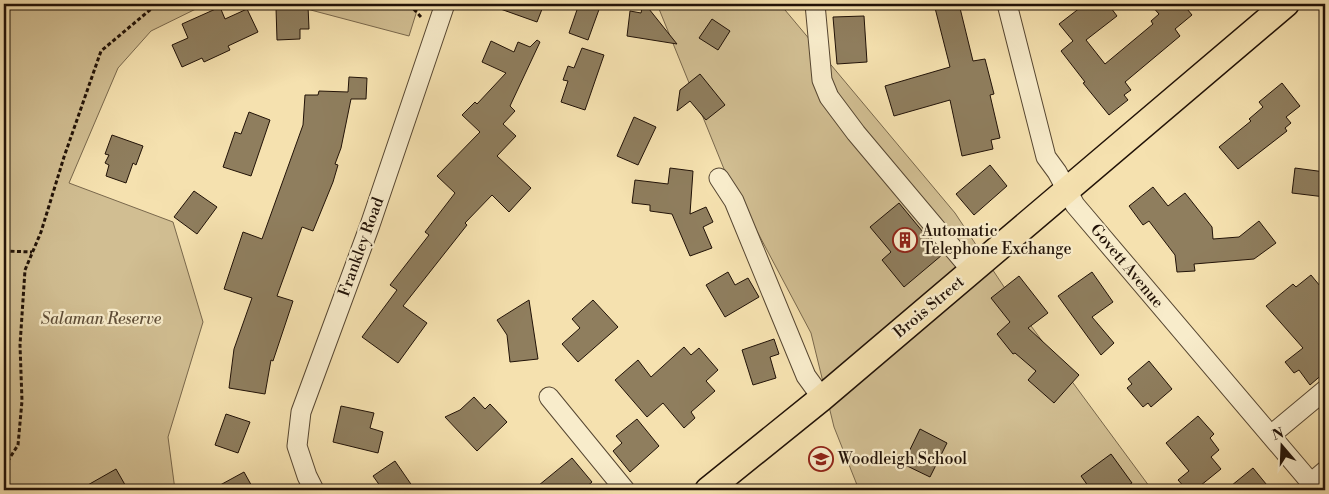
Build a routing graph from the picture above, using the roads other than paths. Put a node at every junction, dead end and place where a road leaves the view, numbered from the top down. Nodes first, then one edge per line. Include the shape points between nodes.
1 (445, 4) edge
2 (815, 4) edge
3 (1007, 4) edge
4 (1286, 4) edge
5 (719, 178) dead end
6 (1068, 190) junction
7 (972, 271) junction
8 (1325, 390) edge
9 (549, 397) dead end
10 (822, 398) junction
11 (1271, 435) junction
12 (1318, 481) edge
13 (314, 490) edge
14 (625, 490) edge
15 (708, 490) edge

1 - 13 street, Frankley Road via 301,412 297,446
2 - 7 street via 822,80 829,97
3 - 6 street, Govett Avenue via 1046,157
4 - 6 main road, Brois Street
5 - 10 street via 734,200 806,376
6 - 7 main road, Brois Street
6 - 11 street, Govett Avenue via 1075,205
7 - 10 main road, Brois Street
8 - 11 street
9 - 14 street
10 - 15 main road, Brois Street
11 - 12 street, Govett Avenue

